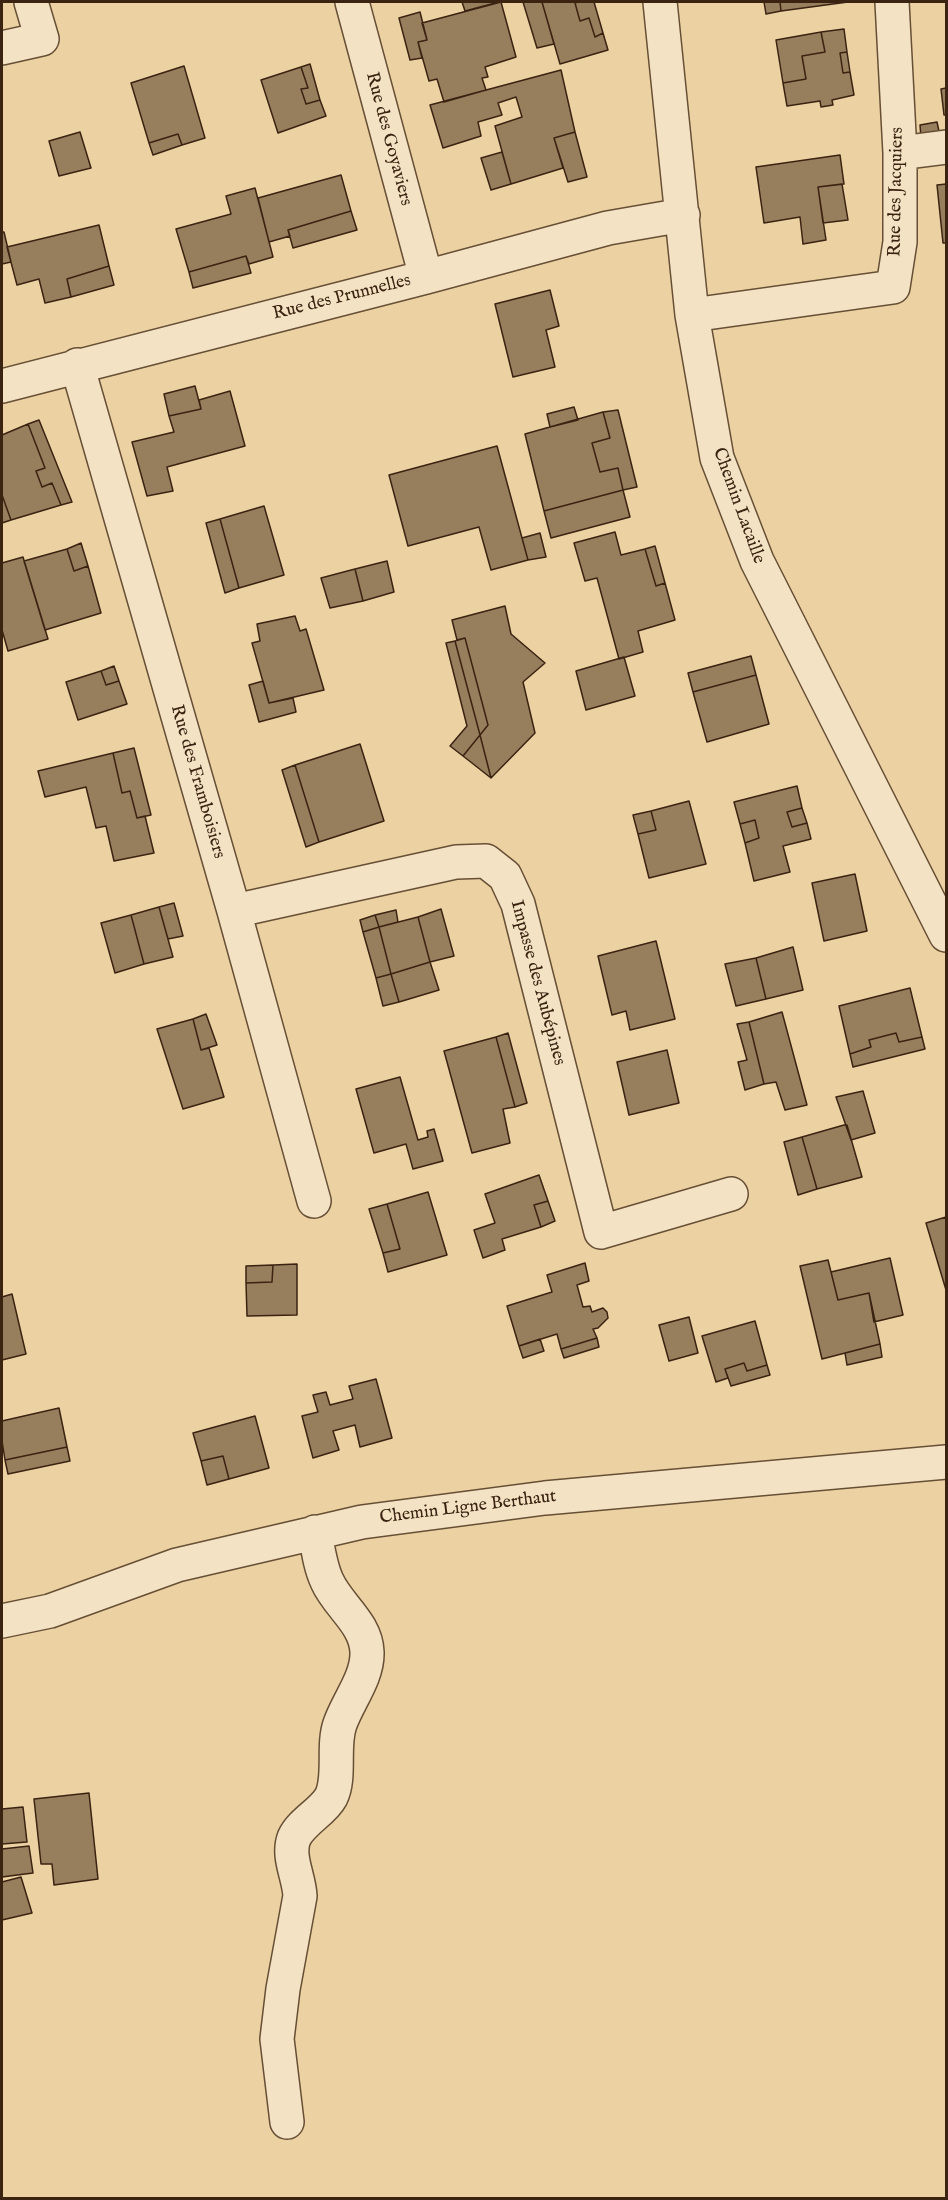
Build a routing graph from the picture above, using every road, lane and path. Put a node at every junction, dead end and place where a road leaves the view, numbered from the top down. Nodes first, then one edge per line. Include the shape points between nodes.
1 (31, 2) edge
2 (352, 2) edge
3 (660, 2) edge
4 (892, 2) edge
5 (2, 48) edge
6 (946, 147) edge
7 (900, 153) junction
8 (683, 215) junction
9 (426, 277) junction
10 (692, 315) junction
11 (77, 365) junction
12 (2, 386) edge
13 (234, 911) junction
14 (946, 935) edge
15 (731, 1194) dead end
16 (314, 1201) dead end
17 (946, 1462) edge
18 (315, 1532) junction
19 (2, 1621) edge
20 (287, 2122) dead end

1 - 5 street via 42,39
2 - 9 street, Rue des Goyaviers
3 - 8 street, Chemin Lacaille
4 - 7 street, Rue des Jacquiers
6 - 7 street
7 - 10 street, Rue des Jacquiers via 900,242 893,287
8 - 9 street, Rue des Prunnelles via 608,228
8 - 10 street, Chemin Lacaille
9 - 11 street, Rue des Prunnelles
10 - 14 street, Chemin Lacaille via 717,458 757,561
11 - 12 street, Rue des Prunnelles
11 - 13 street, Rue des Framboisiers
13 - 15 street, Impasse des Aubépines via 456,862 486,861 505,876 518,904 601,1232
13 - 16 street, Rue des Framboisiers
17 - 18 street, Chemin Ligne Berthaut via 545,1498 362,1521
18 - 19 street, Chemin Ligne Berthaut via 177,1565 50,1611
18 - 20 street via 328,1583 364,1635 368,1653 363,1674 339,1725 331,1798 294,1838 291,1858 300,1896 277,2039

